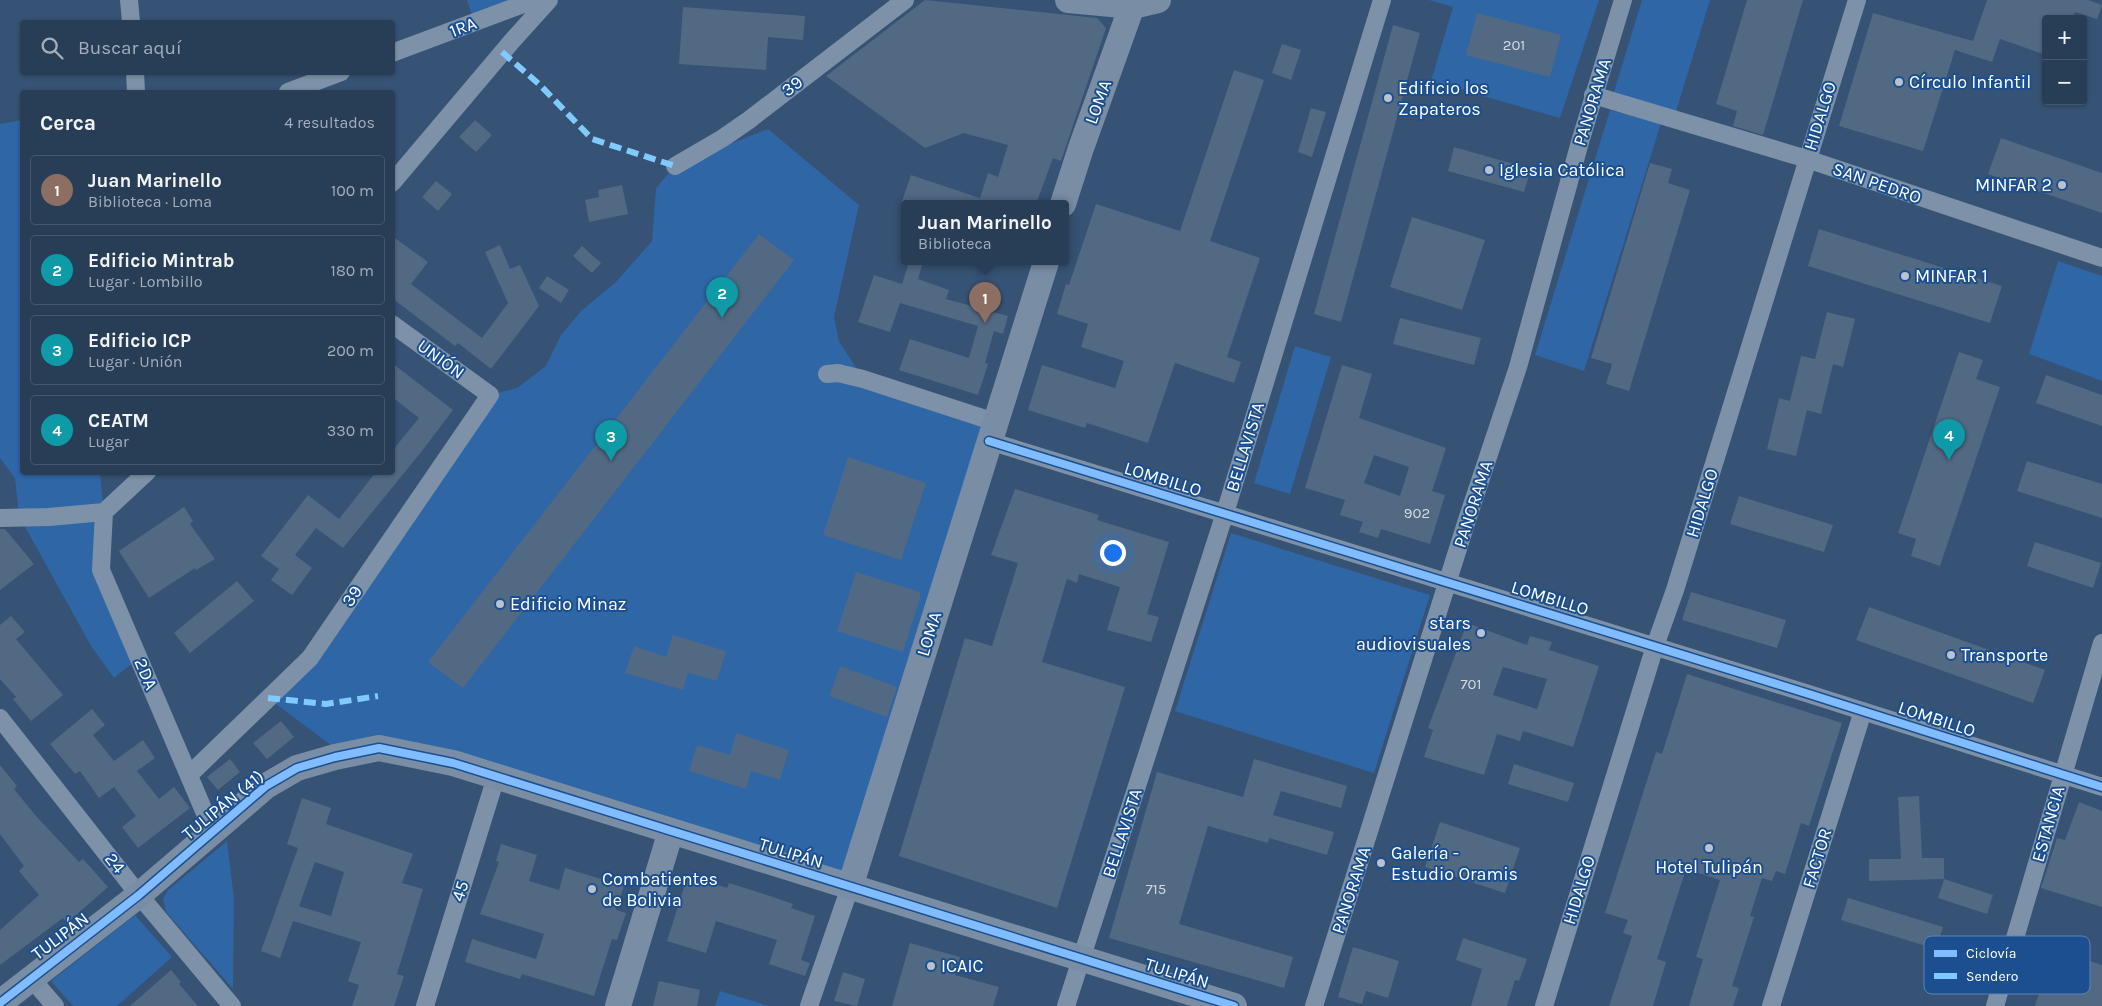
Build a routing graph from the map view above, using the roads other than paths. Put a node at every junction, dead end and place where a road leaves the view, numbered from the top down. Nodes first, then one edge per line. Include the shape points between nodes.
1 (129, 0) edge
2 (534, 0) edge
3 (549, 0) edge
4 (905, 0) edge
5 (1068, 0) edge
6 (1158, 0) edge
7 (1382, 0) edge
8 (1623, 0) edge
9 (1857, 0) edge
10 (1134, 3) edge
11 (131, 20) edge
12 (395, 52) edge
13 (135, 75) edge
14 (333, 75) edge
15 (136, 90) edge
16 (293, 90) edge
17 (1593, 95) junction
18 (1806, 159) junction
19 (675, 166) dead end
20 (395, 179) edge
21 (1064, 200) edge
22 (2102, 258) edge
23 (1045, 265) edge
24 (395, 326) edge
25 (827, 374) dead end
26 (490, 395) joint
27 (992, 432) junction
28 (143, 475) edge
29 (104, 512) junction
30 (1225, 513) junction
31 (0, 518) edge
32 (1448, 583) junction
33 (2102, 643) edge
34 (1655, 646) junction
35 (1863, 711) junction
36 (0, 718) edge
37 (6, 737) edge
38 (335, 757) joint
39 (2062, 774) junction
40 (188, 775) junction
41 (496, 777) junction
42 (2102, 787) edge
43 (671, 831) junction
44 (213, 832) junction
45 (850, 887) junction
46 (140, 895) junction
47 (2015, 936) edge
48 (1081, 958) junction
49 (31, 978) junction
50 (0, 1004) edge
51 (55, 1006) edge
52 (232, 1006) edge
53 (425, 1006) edge
54 (618, 1006) edge
55 (810, 1006) edge
56 (1066, 1006) edge
57 (1234, 1006) edge
58 (1314, 1006) edge
59 (1544, 1006) edge
60 (1771, 1006) edge

1 - 11 street
2 - 12 street, 1RA
3 - 20 street
4 - 19 street, 39 via 749,120
5 - 10 street
6 - 10 street
7 - 30 street, BELLAVISTA
8 - 17 street, PANORAMA
9 - 18 street, HIDALGO
10 - 21 street, LOMA
13 - 15 street
14 - 16 street
17 - 18 street, SAN PEDRO
17 - 32 street, PANORAMA via 1518,367
18 - 22 street, SAN PEDRO
18 - 34 street, HIDALGO via 1681,571
23 - 27 street, LOMA
24 - 26 street, UNIÓN
25 - 27 street, LOMBILLO via 838,373 863,379
26 - 40 street, 39 via 310,658
27 - 30 street, LOMBILLO
27 - 45 street, LOMA
28 - 29 street
29 - 31 street
29 - 40 street, 2DA via 101,570
30 - 32 street, LOMBILLO
30 - 48 street, BELLAVISTA
32 - 34 street, LOMBILLO
32 - 58 street, PANORAMA
33 - 39 street, ESTANCIA
34 - 35 street, LOMBILLO
34 - 59 street, HIDALGO
35 - 39 street, LOMBILLO
35 - 60 street, FACTOR
36 - 37 street, 24
37 - 46 street, 24
38 - 41 street, TULIPÁN via 379,748 453,763
38 - 44 street, TULIPÁN (41) via 297,768 266,786
39 - 42 street, LOMBILLO
39 - 47 street, ESTANCIA
40 - 44 street, 2DA
41 - 43 street, TULIPÁN
41 - 53 street, 45
43 - 45 street, TULIPÁN
43 - 54 street
44 - 46 street, TULIPÁN (41)
45 - 48 street, TULIPÁN
45 - 55 street, LOMA
46 - 49 street, TULIPÁN
46 - 52 street, 24
48 - 56 street, BELLAVISTA
48 - 57 street, TULIPÁN
49 - 50 street, TULIPÁN
49 - 51 street

